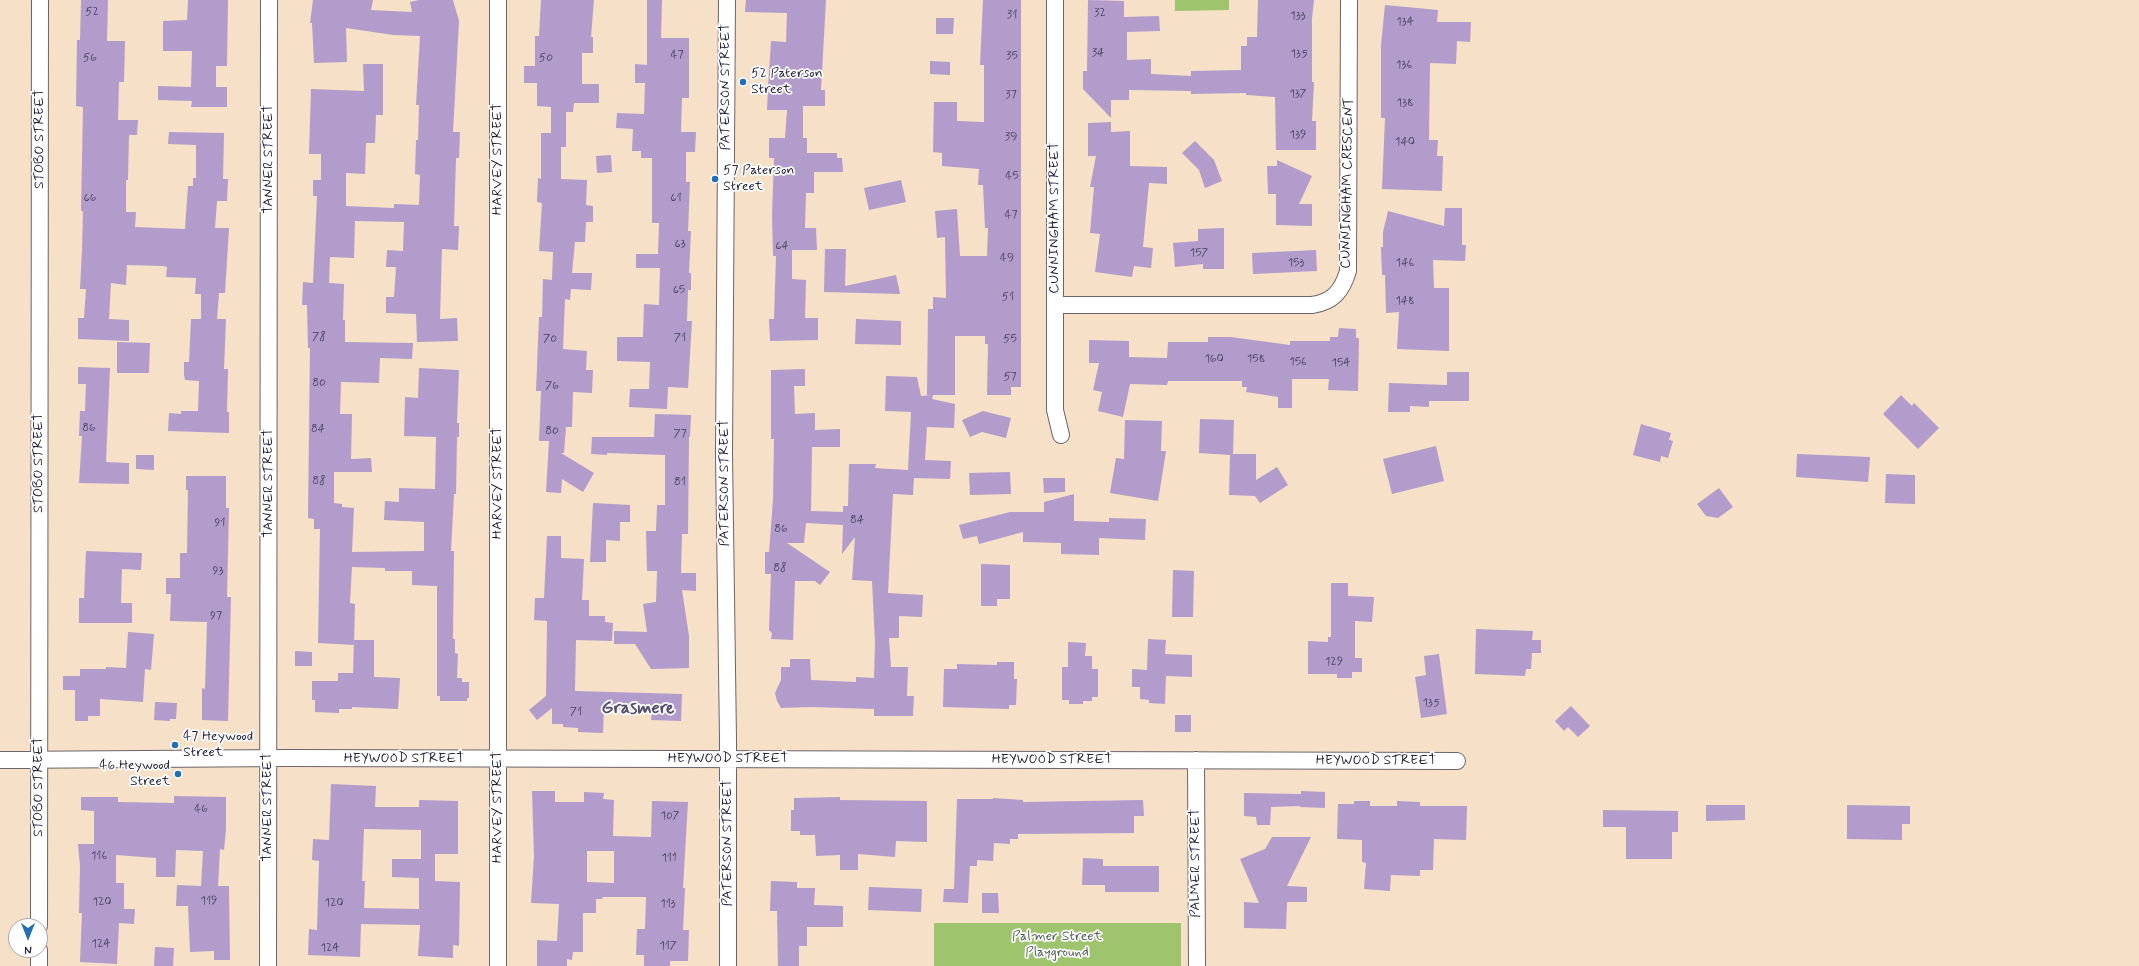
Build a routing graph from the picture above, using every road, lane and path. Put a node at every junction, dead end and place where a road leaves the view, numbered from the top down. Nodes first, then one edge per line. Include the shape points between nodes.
1 (40, 0) edge
2 (269, 0) edge
3 (498, 0) edge
4 (726, 0) edge
5 (1055, 0) edge
6 (1349, 0) edge
7 (1055, 304) junction
8 (1061, 435) dead end
9 (269, 758) junction
10 (498, 759) junction
11 (0, 760) edge
12 (39, 760) junction
13 (728, 760) junction
14 (1196, 760) junction
15 (1457, 761) dead end
16 (38, 918) edge
17 (268, 966) edge
18 (498, 966) edge
19 (728, 966) edge
20 (1197, 966) edge

1 - 12 street, STOBO STREET
2 - 9 street, TANNER STREET
3 - 10 street, HARVEY STREET
4 - 13 street, PATERSON STREET via 724,454
5 - 7 street, CUNNINGHAM STREET
6 - 7 street, CUNNINGHAM CRESCENT via 1348,271 1344,285 1335,296 1324,303 1312,305
7 - 8 street, CUNNINGHAM STREET via 1055,410
9 - 10 street, HEYWOOD STREET
9 - 12 street, HEYWOOD STREET
9 - 17 street, TANNER STREET
10 - 13 street, HEYWOOD STREET
10 - 18 street, HARVEY STREET
11 - 12 street, HEYWOOD STREET
12 - 16 street, STOBO STREET
13 - 14 street, HEYWOOD STREET
13 - 19 street, PATERSON STREET
14 - 15 street, HEYWOOD STREET
14 - 20 street, PALMER STREET

